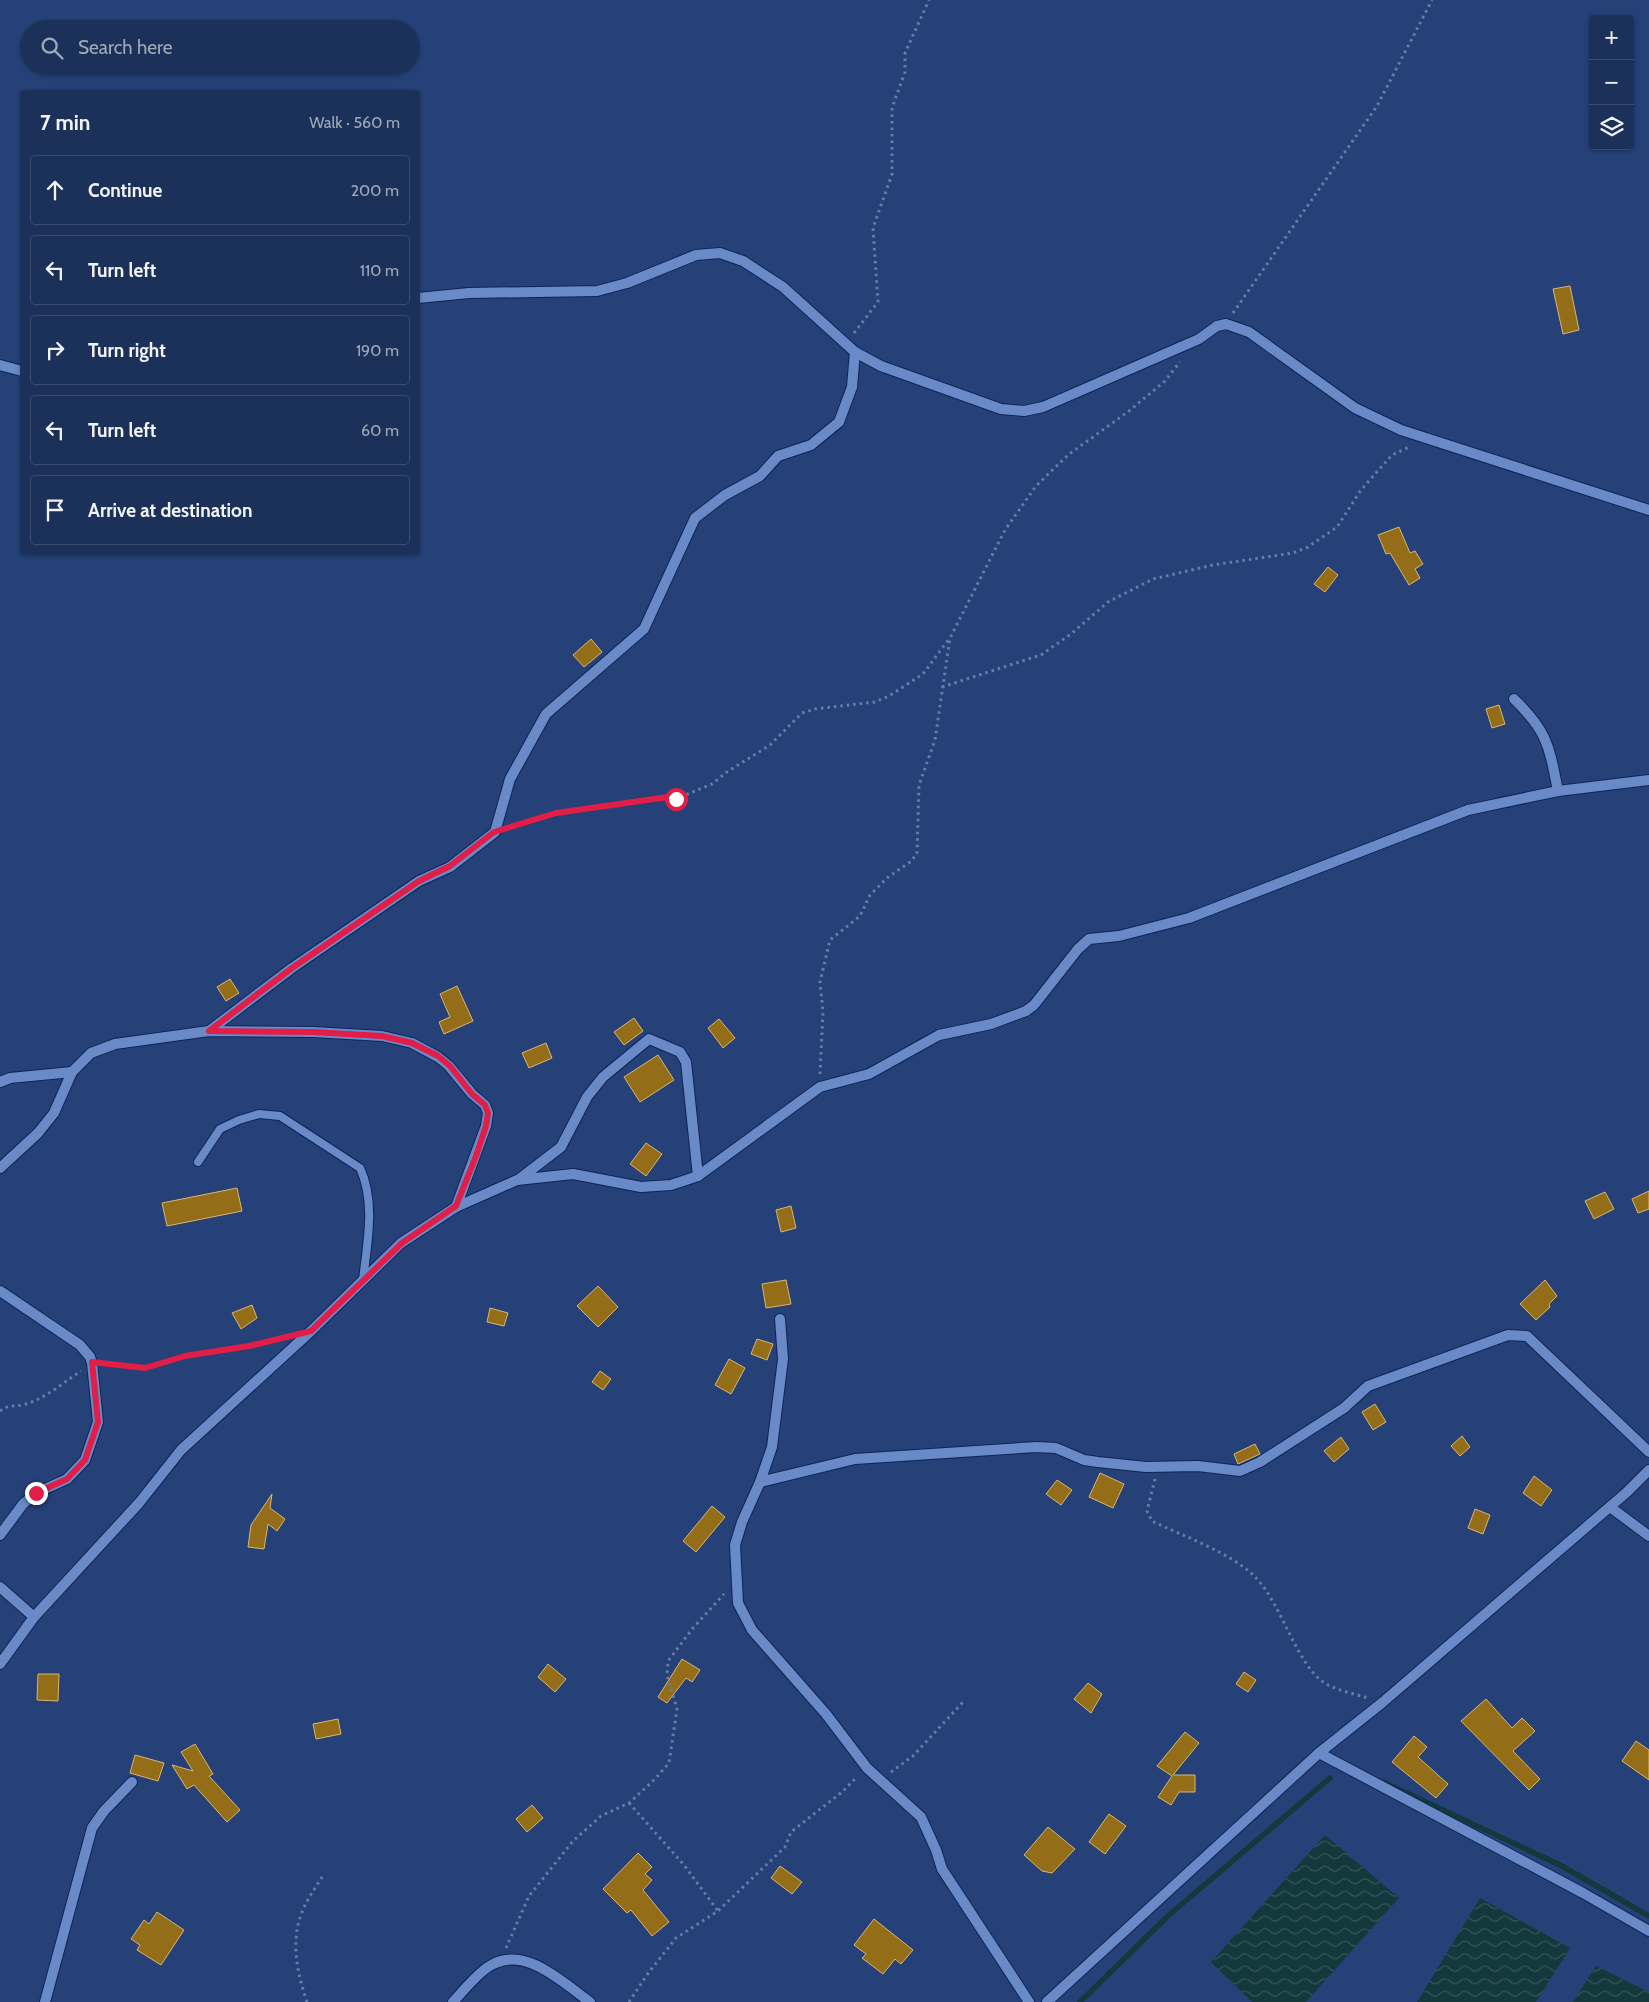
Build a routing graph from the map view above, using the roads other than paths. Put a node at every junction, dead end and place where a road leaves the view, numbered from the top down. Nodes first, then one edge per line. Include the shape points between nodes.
1 (420, 298) edge
2 (855, 352) junction
3 (0, 365) edge
4 (20, 370) edge
5 (1649, 510) edge
6 (1514, 699) dead end
7 (1649, 780) edge
8 (1558, 791) junction
9 (209, 1031) junction
10 (72, 1072) junction
11 (0, 1082) edge
12 (198, 1162) dead end
13 (0, 1168) edge
14 (698, 1176) junction
15 (517, 1180) junction
16 (456, 1206) junction
17 (363, 1280) junction
18 (0, 1291) edge
19 (780, 1319) dead end
20 (1649, 1452) edge
21 (1649, 1470) edge
22 (760, 1482) junction
23 (1610, 1507) junction
24 (0, 1535) edge
25 (1649, 1536) edge
26 (0, 1586) edge
27 (34, 1617) junction
28 (0, 1664) edge
29 (1319, 1754) junction
30 (132, 1782) dead end
31 (1649, 1931) edge
32 (45, 2002) edge
33 (452, 2002) edge
34 (590, 2002) edge
35 (1030, 2002) edge
36 (1048, 2002) edge

1 - 2 street via 468,293 597,291 627,283 696,255 720,253 743,261 783,287
2 - 5 street via 881,366 1001,409 1024,411 1043,408 1226,324 1249,332 1356,408 1401,430
2 - 9 street via 852,387 839,422 812,445 778,456 760,476 695,518 644,629 546,714 510,779 494,832 450,866 419,881 292,968
3 - 4 street
6 - 8 street via 1534,719 1544,736
7 - 8 street
8 - 14 street via 1468,810 1189,918 1119,936 1089,939 1026,1011 991,1024 940,1035 870,1074 820,1087
9 - 10 street via 115,1044 91,1053
9 - 16 street via 382,1036 412,1043 438,1056 485,1105 488,1113 476,1156
10 - 11 street via 10,1078
10 - 13 street via 54,1113
12 - 17 lane via 220,1129 259,1114 280,1116 360,1168 367,1182 369,1216
14 - 15 street via 671,1186 641,1187 573,1174
14 - 15 street via 686,1062 680,1052 649,1039 592,1091 562,1147
15 - 16 street
16 - 17 street via 402,1243
17 - 27 street via 181,1450 139,1503
18 - 24 street via 80,1346 90,1357 98,1422 85,1460 67,1479 36,1493 23,1504
19 - 22 street via 783,1359 779,1403 772,1447
20 - 22 street via 1527,1336 1508,1335 1368,1386 1344,1408 1260,1462 1240,1471 1084,1460 1056,1448 1036,1447 855,1459
21 - 23 street
22 - 35 street via 742,1522 736,1545 738,1603 752,1630 826,1714 867,1768 921,1817 946,1875
23 - 25 street
23 - 29 street
26 - 27 street
27 - 28 street
29 - 31 street
29 - 36 street
30 - 32 street via 92,1828
33 - 34 street via 488,1967 500,1961 520,1960 537,1965

